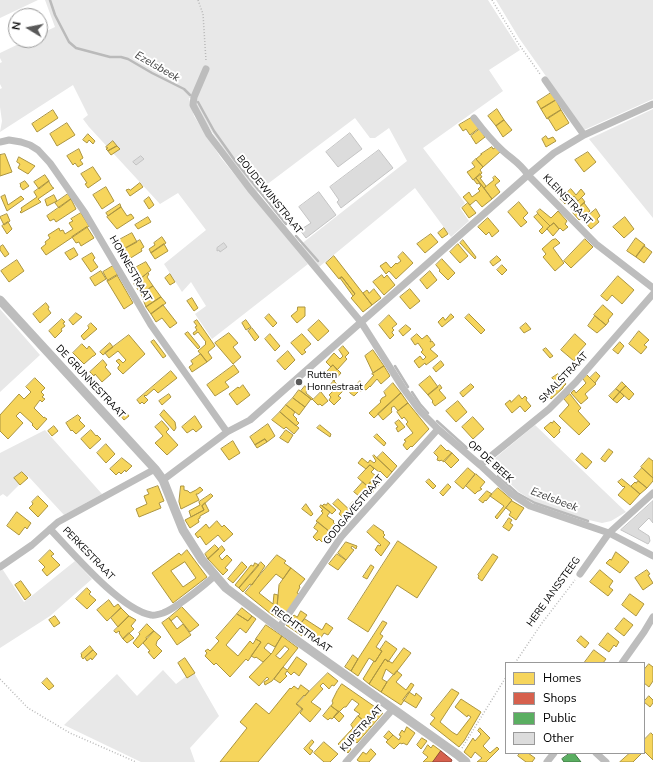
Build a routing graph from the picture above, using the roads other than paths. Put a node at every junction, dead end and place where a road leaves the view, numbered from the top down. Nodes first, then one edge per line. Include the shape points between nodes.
1 (206, 69) road end
2 (545, 80) road end
3 (653, 104) edge
4 (474, 118) dead end
5 (584, 135) junction
6 (0, 142) edge
7 (528, 175) junction
8 (653, 288) edge
9 (653, 294) edge
10 (0, 300) edge
11 (361, 322) junction
12 (438, 429) junction
13 (227, 432) junction
14 (480, 465) junction
15 (156, 469) junction
16 (163, 480) junction
17 (653, 493) edge
18 (50, 529) junction
19 (609, 533) junction
20 (653, 555) edge
21 (0, 567) edge
22 (580, 574) road end
23 (216, 576) junction
24 (653, 617) edge
25 (279, 628) junction
26 (623, 662) edge
27 (393, 709) junction
28 (553, 754) edge
29 (597, 754) edge
30 (346, 762) edge
31 (466, 762) edge
32 (547, 762) edge
33 (606, 762) edge

1 - 11 street, BOUDEWIJNSTRAAT via 193,105 209,135 250,189
2 - 5 street
3 - 5 street
4 - 7 street, KLEINSTRAAT via 504,152 522,165
5 - 7 street
6 - 13 street, HONNESTRAAT via 9,140 30,145 50,163 86,213 151,325
7 - 8 street, KLEINSTRAAT via 596,244
7 - 11 street
9 - 14 street, SMALSTRAAT via 549,409
10 - 15 street, DE GRUNNESTRAAT
11 - 12 street, OP DE BEEK via 407,394
11 - 13 street via 250,420
12 - 14 street, OP DE BEEK
12 - 25 street, GODGAVESTRAAT via 341,537
13 - 16 street
14 - 19 street, OP DE BEEK via 510,493 530,506
15 - 16 street, DE GRUNNESTRAAT
15 - 18 street, PERKESTRAAT via 58,522
16 - 23 street, RECHTSTRAAT via 183,530 202,560
17 - 19 street, HERE JANSSTEEG
18 - 21 street
18 - 23 street, PERKESTRAAT via 106,588 129,605 152,616 163,614
19 - 20 street, OP DE BEEK
19 - 22 street, HERE JANSSTEEG
23 - 25 street, RECHTSTRAAT via 239,598
24 - 26 street
25 - 27 street, RECHTSTRAAT
27 - 30 street, KUPSTRAAT
27 - 31 street, RECHTSTRAAT
28 - 32 street
29 - 33 street

